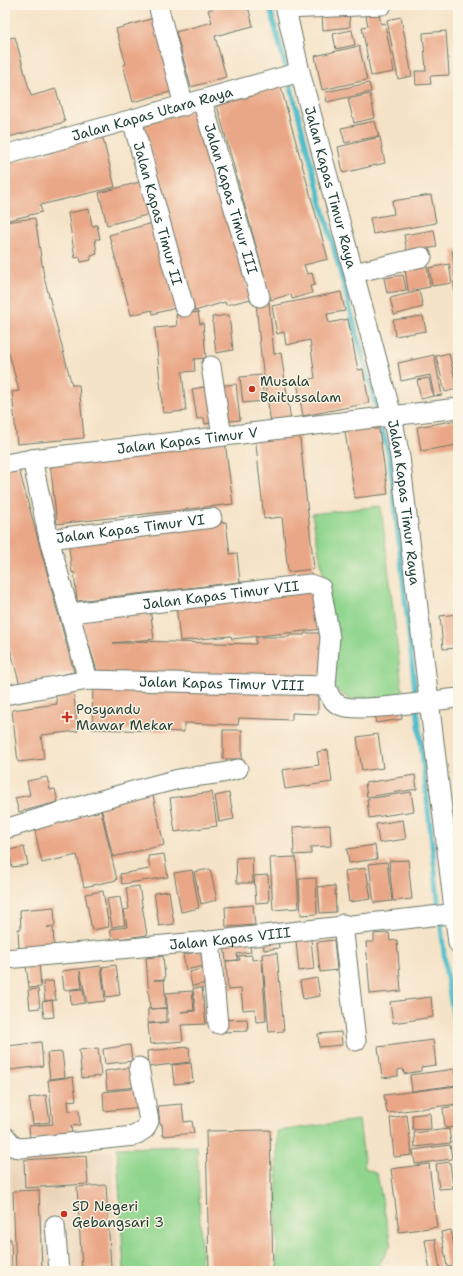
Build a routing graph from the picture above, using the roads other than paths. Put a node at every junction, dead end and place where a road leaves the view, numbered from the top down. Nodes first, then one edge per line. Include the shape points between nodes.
1 (158, 5) edge
2 (382, 5) edge
3 (285, 7) edge
4 (291, 75) junction
5 (202, 100) junction
6 (184, 106) junction
7 (132, 120) junction
8 (5, 155) edge
9 (422, 257) dead end
10 (354, 273) junction
11 (260, 297) dead end
12 (184, 307) dead end
13 (211, 366) dead end
14 (458, 408) edge
15 (383, 417) junction
16 (222, 436) junction
17 (32, 459) junction
18 (5, 464) edge
19 (212, 518) dead end
20 (49, 539) junction
21 (71, 613) junction
22 (88, 680) junction
23 (326, 686) junction
24 (5, 695) edge
25 (458, 698) edge
26 (420, 702) junction
27 (238, 769) dead end
28 (5, 829) edge
29 (454, 913) edge
30 (343, 924) junction
31 (210, 940) junction
32 (458, 943) edge
33 (5, 958) edge
34 (218, 1024) dead end
35 (356, 1041) dead end
36 (139, 1067) dead end
37 (5, 1136) edge
38 (55, 1225) dead end
39 (59, 1271) edge

1 - 6 street
2 - 3 street
3 - 4 street, Jalan Kapas Timur Raya
4 - 5 street, Jalan Kapas Utara Raya
4 - 10 street, Jalan Kapas Timur Raya
5 - 6 street, Jalan Kapas Utara Raya
5 - 11 street, Jalan Kapas Timur III
6 - 7 street, Jalan Kapas Utara Raya
7 - 8 street, Jalan Kapas Utara Raya
7 - 12 street, Jalan Kapas Timur II
9 - 10 street
10 - 15 street, Jalan Kapas Timur Raya
13 - 16 street
14 - 15 street, Jalan Kapas Timur V
15 - 16 street, Jalan Kapas Timur V
15 - 26 street, Jalan Kapas Timur Raya via 400,457
16 - 17 street, Jalan Kapas Timur V
17 - 18 street, Jalan Kapas Timur V
17 - 20 street
19 - 20 street, Jalan Kapas Timur VI
20 - 21 street
21 - 22 street
21 - 23 street, Jalan Kapas Timur VII via 310,584 320,588 330,637
22 - 23 street, Jalan Kapas Timur VIII
22 - 24 street, Jalan Kapas Timur VIII
23 - 26 street via 331,700 343,707 363,708
25 - 26 street
26 - 29 street, Jalan Kapas Timur Raya
27 - 28 street via 218,775 176,780
29 - 30 street, Jalan Kapas VIII
29 - 32 street, Jalan Kapas Timur Raya
30 - 31 street, Jalan Kapas VIII
30 - 35 street
31 - 33 street, Jalan Kapas VIII
31 - 34 street
36 - 37 street via 149,1121 145,1129 134,1136 21,1148 14,1147
38 - 39 street

